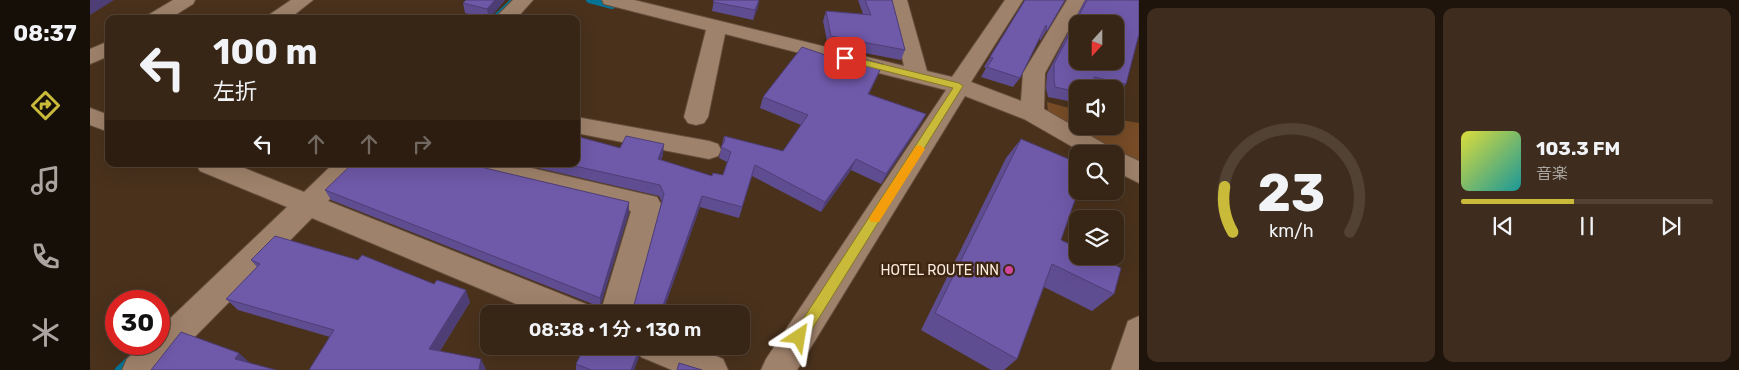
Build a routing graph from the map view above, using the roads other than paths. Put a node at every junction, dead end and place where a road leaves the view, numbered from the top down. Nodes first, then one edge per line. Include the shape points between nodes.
1 (186, 0) edge
2 (304, 0) edge
3 (524, 0) edge
4 (611, 0) edge
5 (898, 0) edge
6 (1014, 0) edge
7 (1076, 0) edge
8 (162, 15) edge
9 (282, 15) edge
10 (508, 15) edge
11 (716, 29) junction
12 (105, 49) edge
13 (90, 58) edge
14 (918, 76) junction
15 (959, 86) junction
16 (1032, 113) junction
17 (90, 116) edge
18 (696, 117) dead end
19 (105, 122) edge
20 (580, 126) edge
21 (1090, 145) edge
22 (708, 150) dead end
23 (1124, 164) edge
24 (217, 167) edge
25 (346, 167) edge
26 (487, 167) edge
27 (1139, 173) edge
28 (308, 203) junction
29 (553, 305) edge
30 (619, 305) edge
31 (1139, 331) edge
32 (675, 355) edge
33 (139, 370) edge
34 (711, 370) edge
35 (778, 370) edge
36 (1128, 370) edge

1 - 8 street
2 - 9 street
3 - 10 street
4 - 11 street
5 - 14 street
6 - 15 street
7 - 16 street via 1034,73
11 - 14 street
11 - 18 street
12 - 13 street
14 - 15 street
15 - 16 street
15 - 35 street
16 - 21 street
17 - 19 street
20 - 22 street
23 - 27 street
24 - 28 street
25 - 28 street
26 - 30 street via 647,204
28 - 29 street
28 - 33 street
31 - 36 street
32 - 34 street

